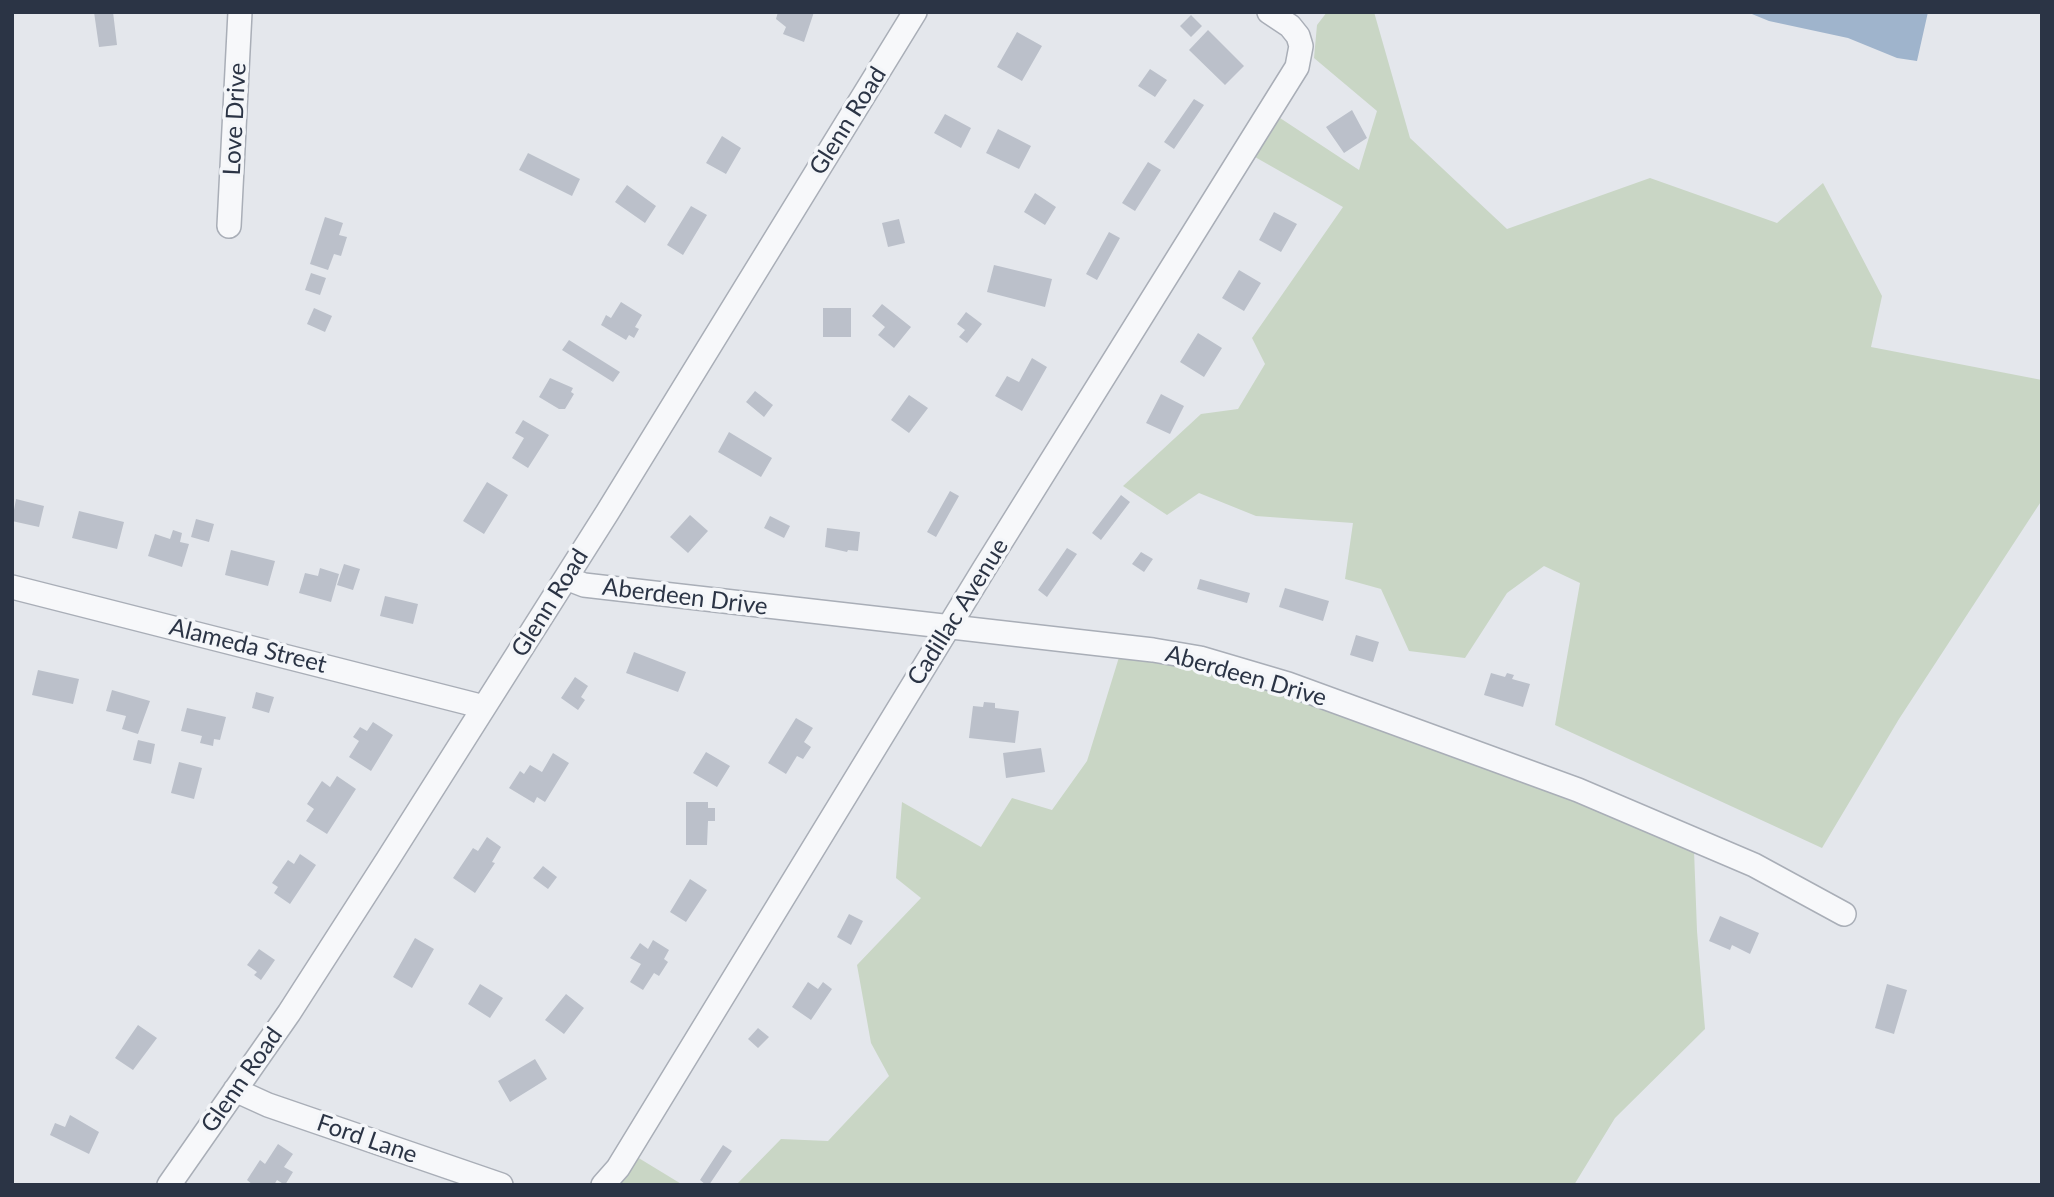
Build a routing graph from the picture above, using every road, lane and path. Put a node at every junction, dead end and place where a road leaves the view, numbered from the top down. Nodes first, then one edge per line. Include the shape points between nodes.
1 (240, 12) edge
2 (915, 12) edge
3 (1269, 12) edge
4 (229, 226) dead end
5 (566, 578) junction
6 (12, 587) edge
7 (948, 628) junction
8 (484, 707) junction
9 (1844, 914) dead end
10 (236, 1090) junction
11 (169, 1185) edge
12 (501, 1185) edge
13 (603, 1185) edge

1 - 4 street, Love Drive
2 - 5 street, Glenn Road
3 - 7 street, Cadillac Avenue via 1298,36 1301,56 1289,81
5 - 7 street, Aberdeen Drive via 584,585
5 - 8 street, Glenn Road
6 - 8 street, Alameda Street
7 - 9 street, Aberdeen Drive via 1153,650 1288,684 1686,834 1797,886
7 - 13 street, Cadillac Avenue via 618,1168
8 - 10 street, Glenn Road
10 - 11 street, Glenn Road
10 - 12 street, Ford Lane

